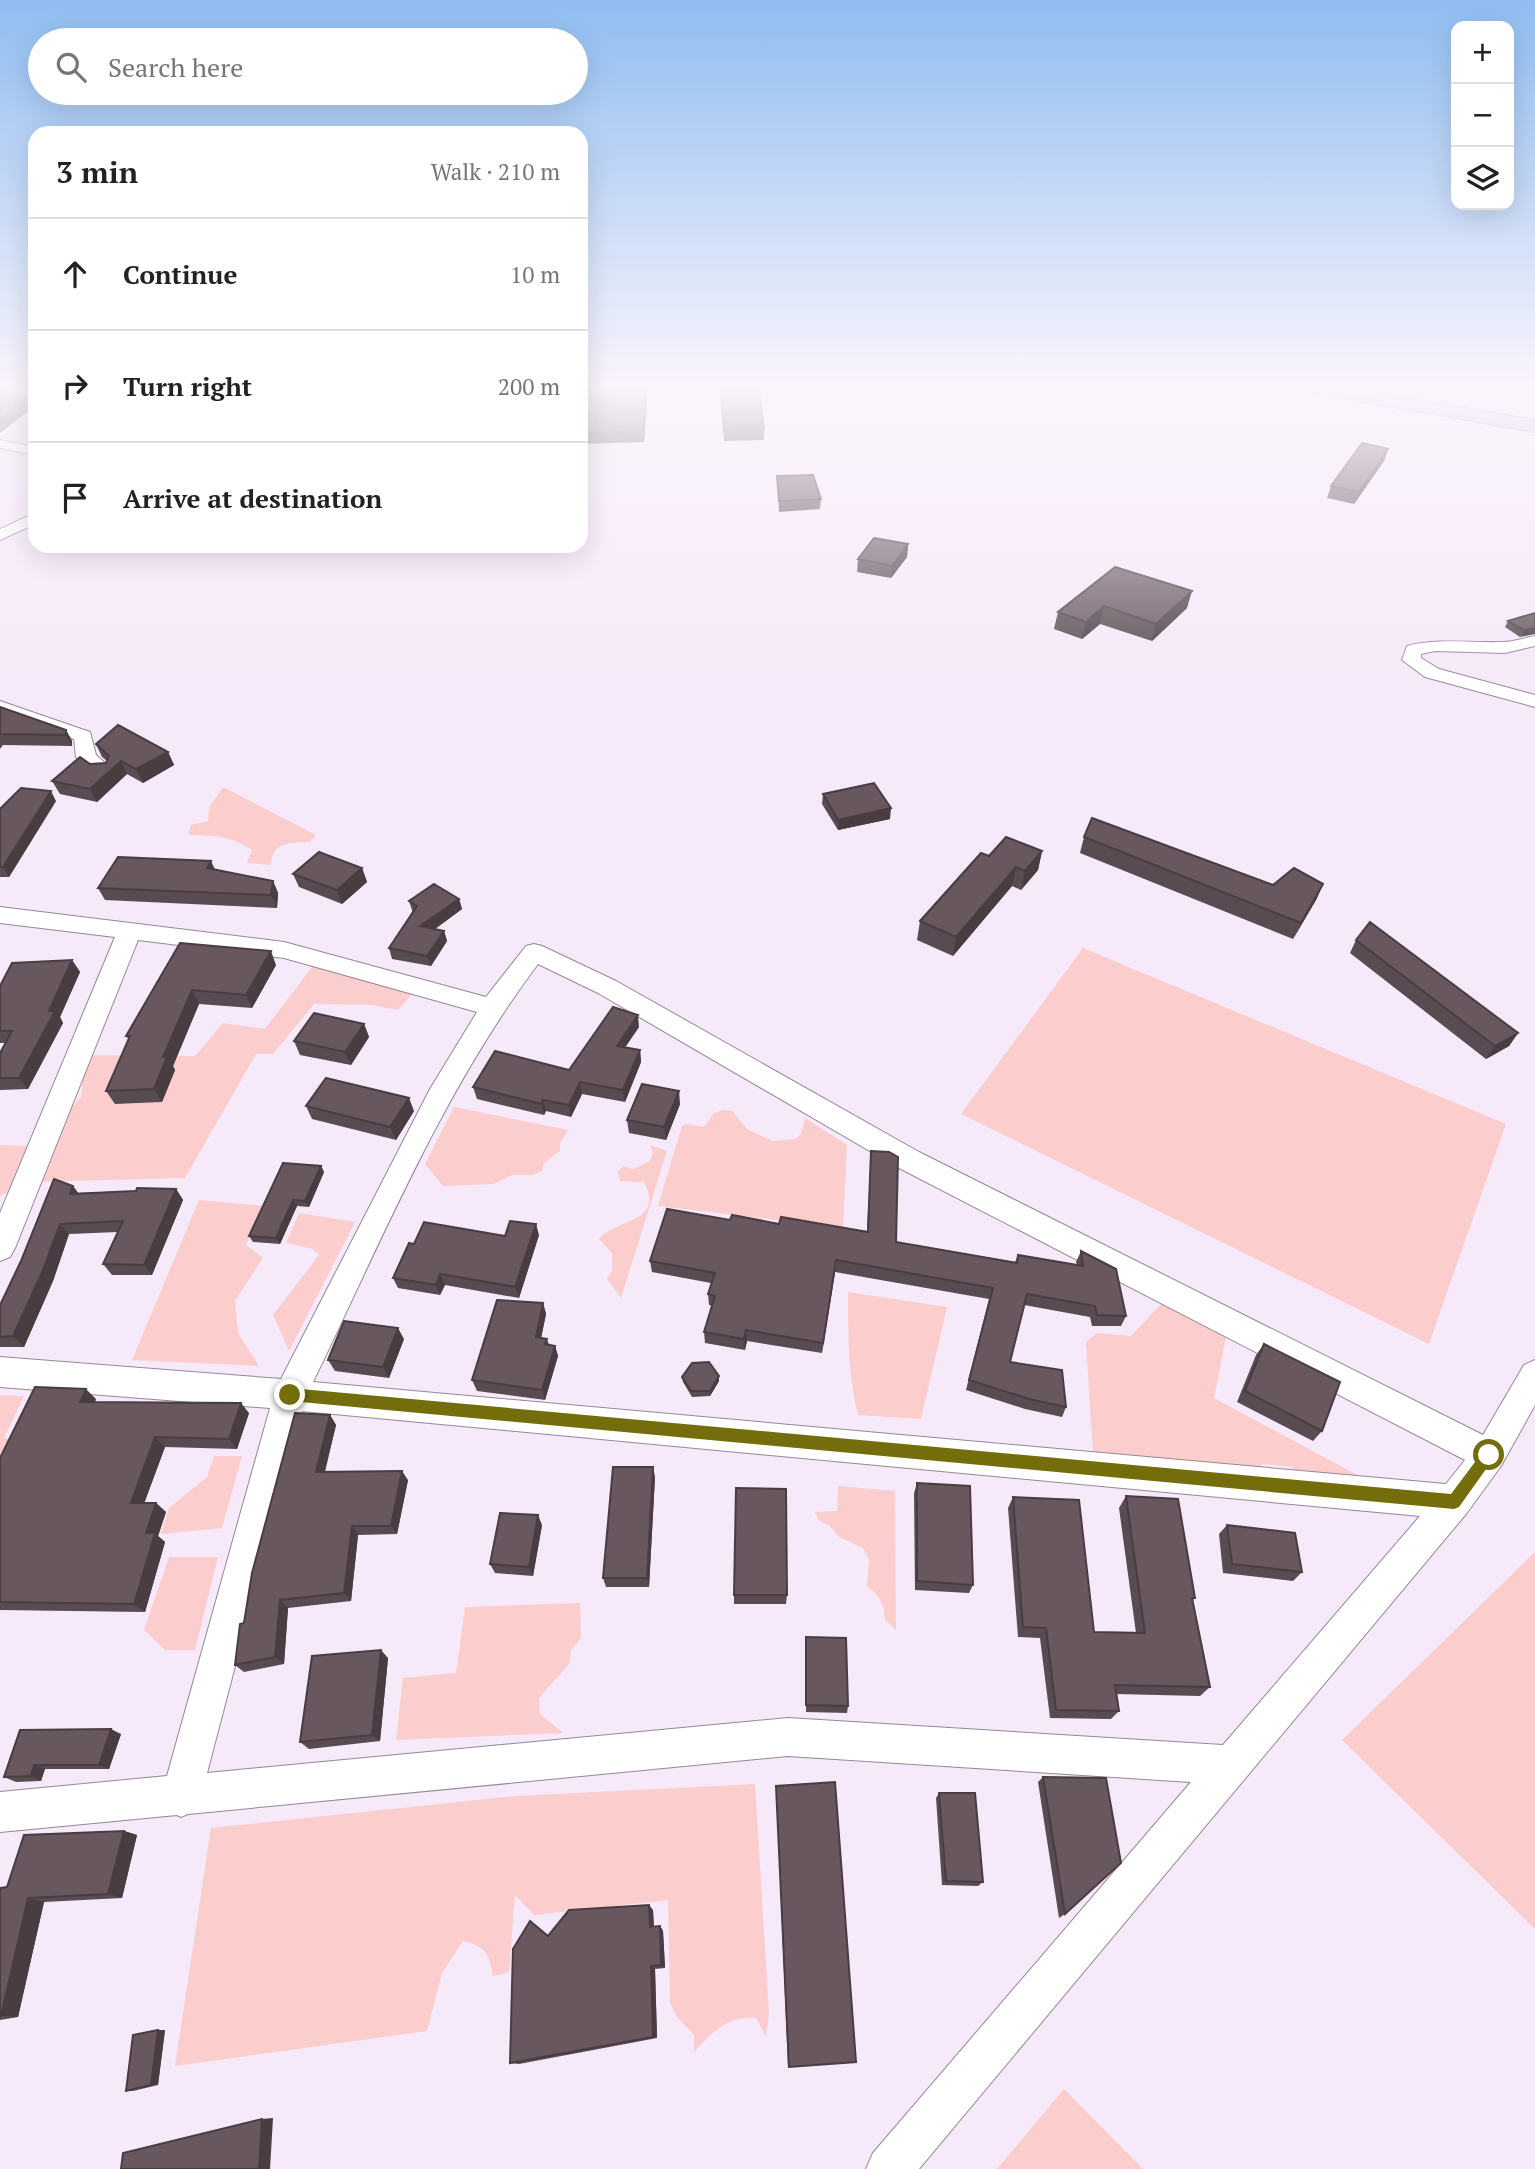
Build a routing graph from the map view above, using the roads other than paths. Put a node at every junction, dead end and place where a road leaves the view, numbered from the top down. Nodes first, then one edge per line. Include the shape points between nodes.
1 (28, 521) edge
2 (0, 535) edge
3 (1535, 641) edge
4 (1535, 701) edge
5 (0, 708) edge
6 (103, 771) edge
7 (0, 915) edge
8 (129, 932) junction
9 (492, 1007) junction
10 (0, 1248) edge
11 (0, 1372) edge
12 (1535, 1374) edge
13 (290, 1395) junction
14 (1489, 1455) junction
15 (1454, 1502) junction
16 (1230, 1765) junction
17 (181, 1797) junction
18 (0, 1812) edge
19 (889, 2169) edge

1 - 2 street
3 - 4 street via 1505,648 1435,646 1413,650 1411,660 1432,673
5 - 6 street via 83,736 86,757
7 - 8 street
8 - 9 street via 284,950
8 - 10 street
9 - 13 street via 443,1089
9 - 14 street via 534,952 607,987 909,1160
11 - 13 street
12 - 14 street
13 - 15 street
13 - 17 street
14 - 15 street
15 - 16 street
16 - 17 street via 789,1737
16 - 19 street
17 - 18 street

